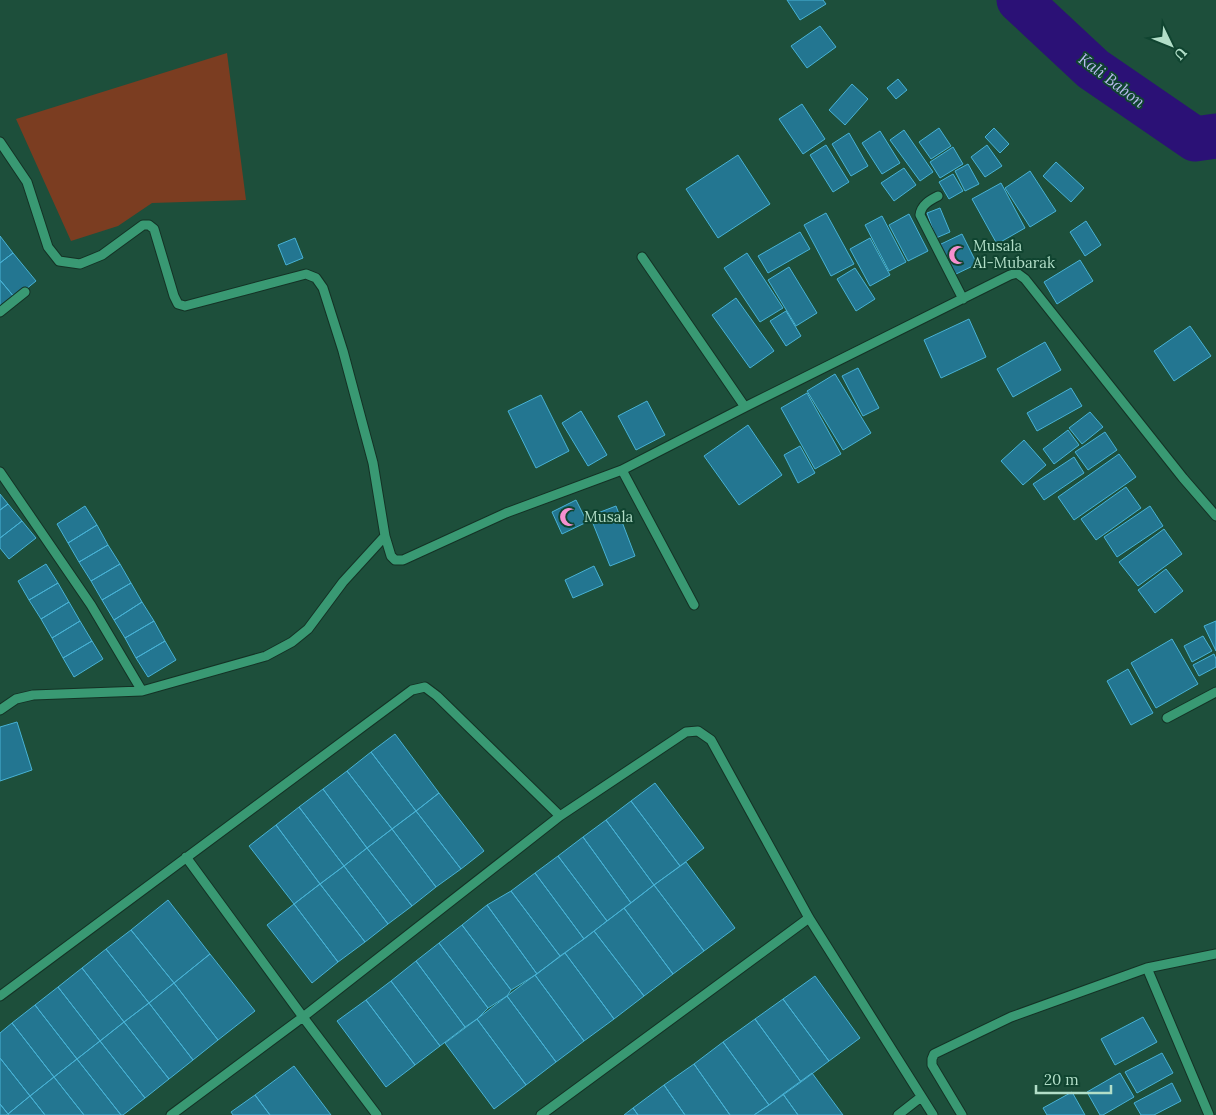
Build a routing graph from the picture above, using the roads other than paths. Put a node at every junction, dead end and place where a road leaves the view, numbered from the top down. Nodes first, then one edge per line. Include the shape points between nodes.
1 (0, 142) edge
2 (938, 196) dead end
3 (642, 258) dead end
4 (25, 292) dead end
5 (963, 299) junction
6 (0, 312) edge
7 (745, 407) junction
8 (622, 470) junction
9 (0, 472) edge
10 (1216, 516) edge
11 (385, 536) junction
12 (694, 604) dead end
13 (142, 691) junction
14 (1216, 692) edge
15 (0, 710) edge
16 (1167, 718) dead end
17 (560, 816) junction
18 (186, 858) junction
19 (808, 918) junction
20 (1216, 954) edge
21 (1147, 968) junction
22 (0, 996) edge
23 (303, 1017) junction
24 (921, 1097) junction
25 (171, 1115) edge
26 (377, 1115) edge
27 (542, 1115) edge
28 (898, 1115) edge
29 (933, 1115) edge
30 (962, 1115) edge
31 (1209, 1115) edge

1 - 11 street via 27,182 48,247 59,260 80,264 102,255 143,225 149,225 154,229 178,304 185,306 306,274 316,278 323,288 343,350 373,463
2 - 5 street via 927,202 920,214
3 - 7 street
4 - 6 street
5 - 7 street
5 - 10 street via 1010,276 1017,274 1025,279
7 - 8 street
8 - 11 street via 506,513 403,560 395,560 391,556
8 - 12 street
9 - 13 street via 92,604
11 - 13 street via 343,582 308,629 292,642 266,656
13 - 15 street via 33,696 16,699
14 - 16 street
17 - 18 street via 426,687 412,690
17 - 19 street via 686,732 698,731 711,740
17 - 23 street
18 - 22 street
18 - 23 street
19 - 24 street
19 - 27 street
20 - 21 street
21 - 30 street via 1011,1017 934,1054 932,1064
21 - 31 street
23 - 25 street
23 - 26 street
24 - 28 street
24 - 29 street

